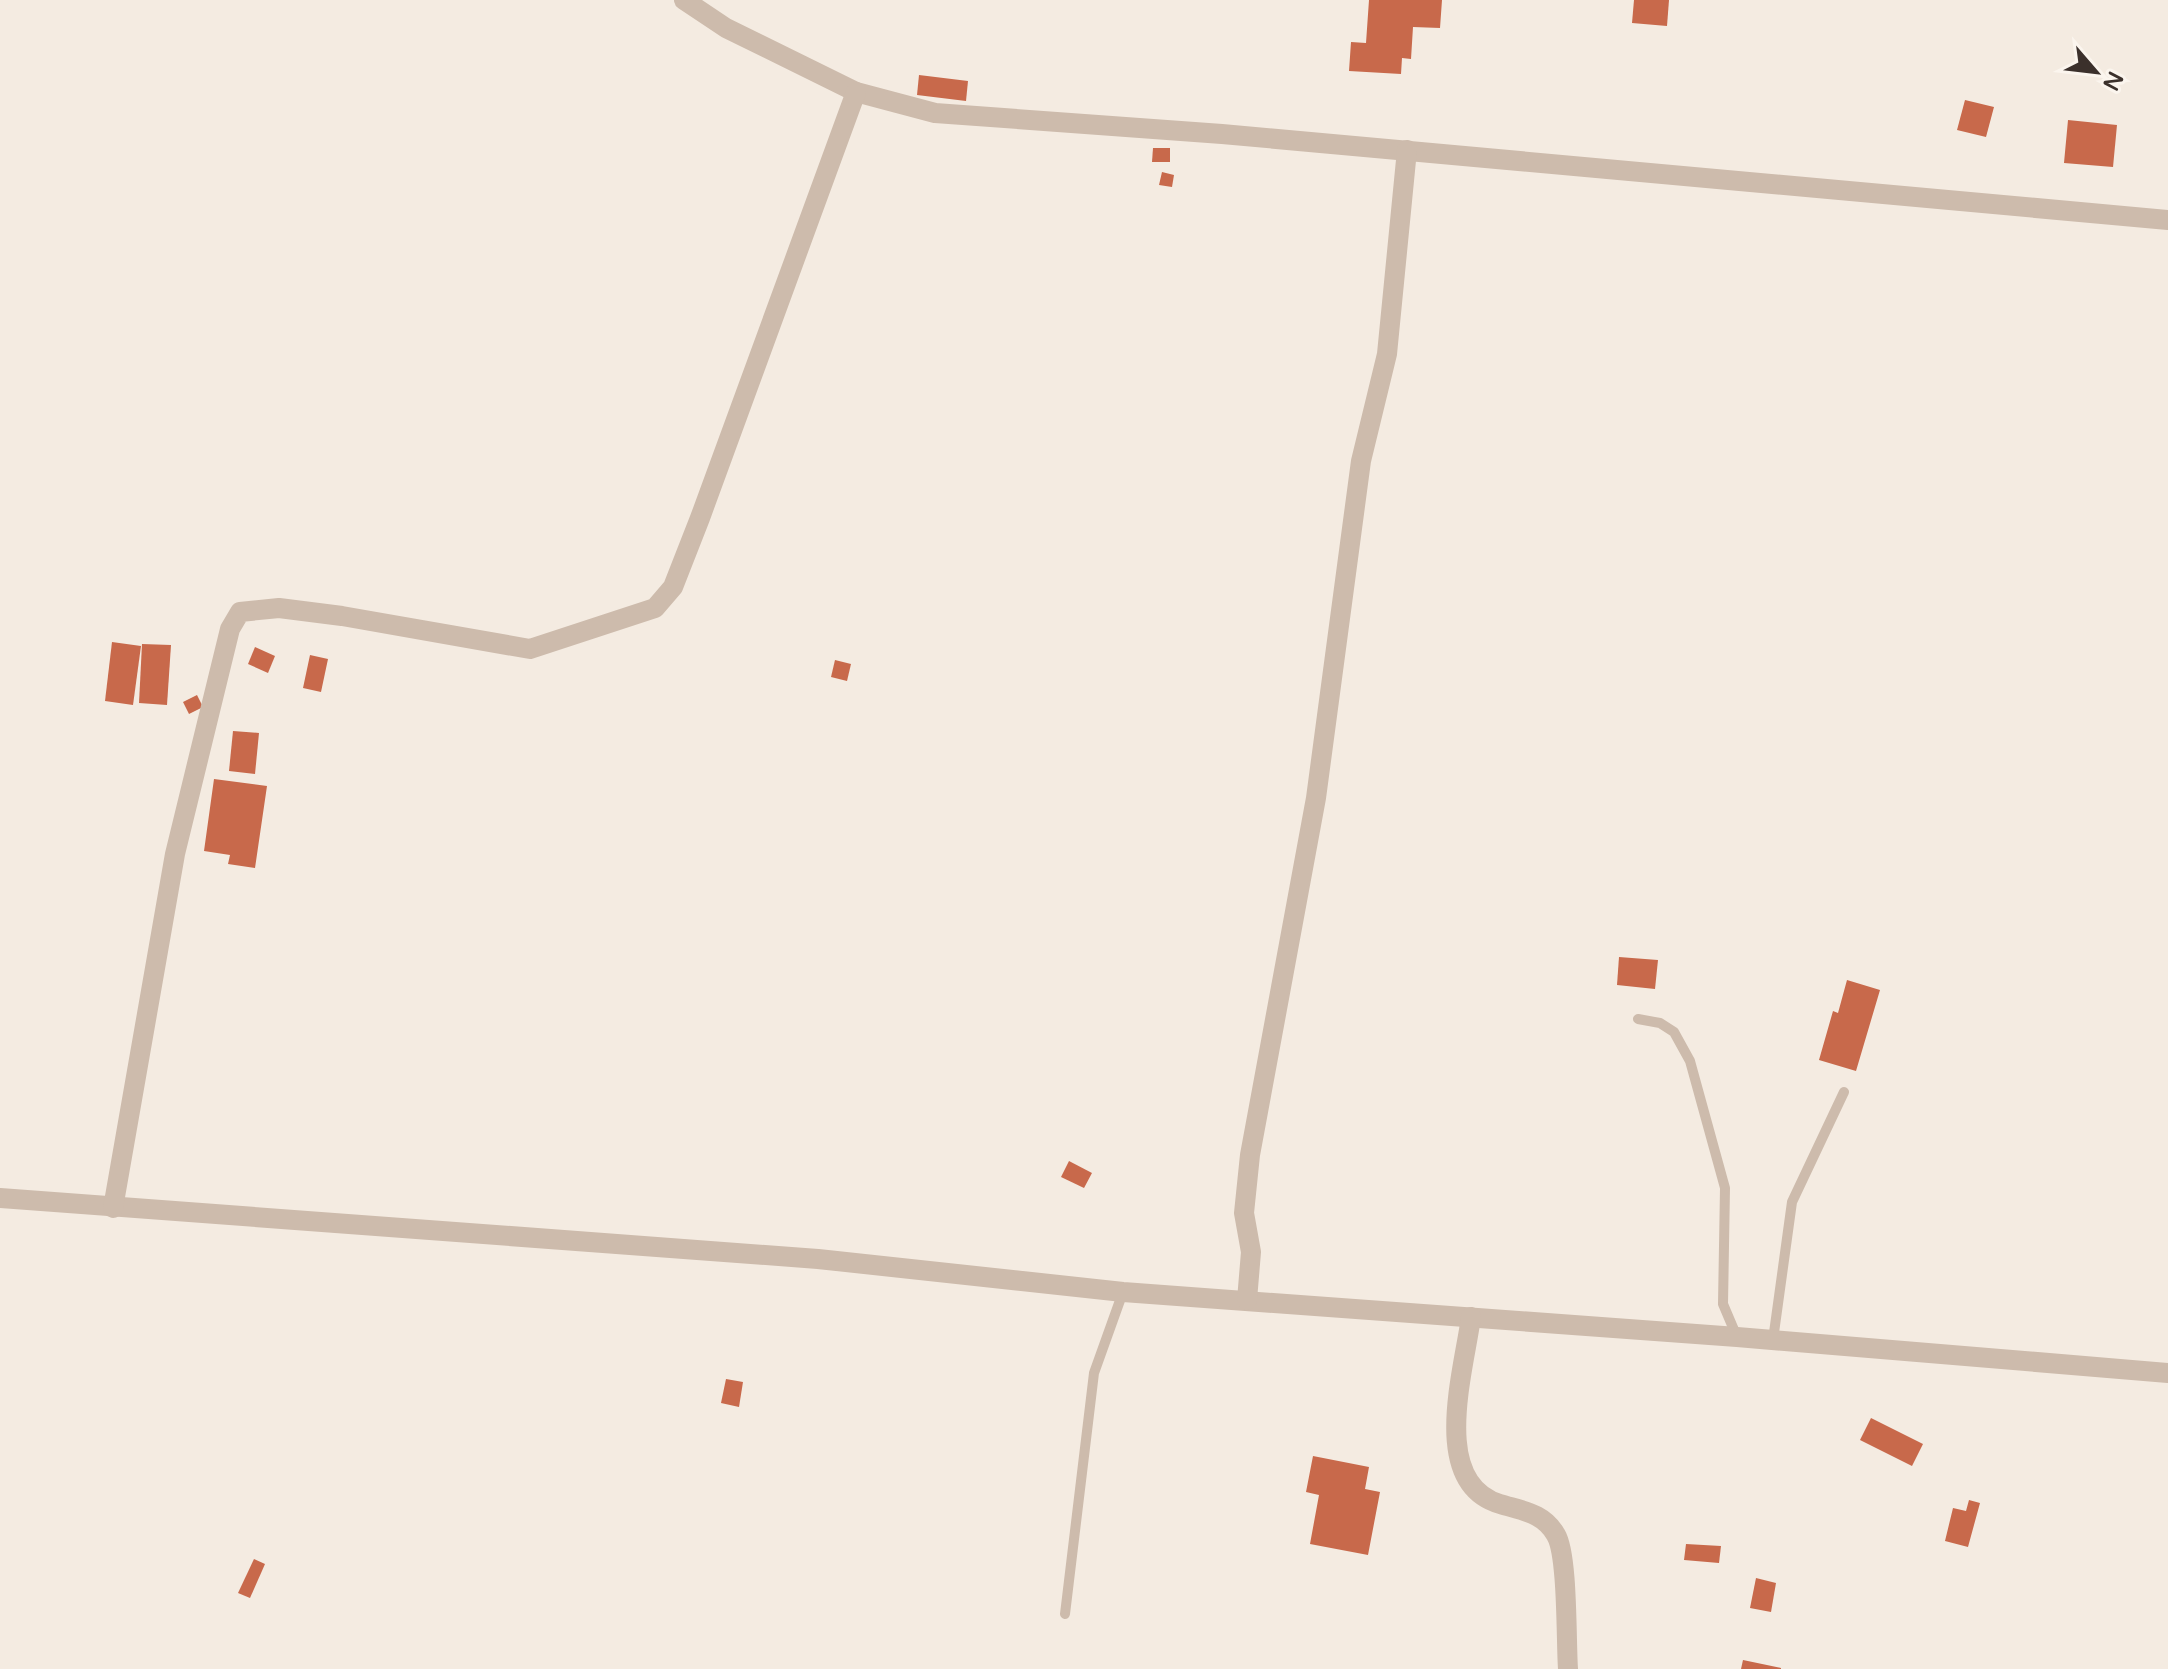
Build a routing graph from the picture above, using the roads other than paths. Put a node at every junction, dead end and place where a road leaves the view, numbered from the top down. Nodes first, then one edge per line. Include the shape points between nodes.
1 (684, 0) edge
2 (856, 92) junction
3 (1407, 150) junction
4 (2168, 220) edge
5 (1638, 1019) dead end
6 (1844, 1092) dead end
7 (0, 1198) edge
8 (113, 1208) junction
9 (1123, 1292) junction
10 (1247, 1300) junction
11 (1471, 1317) junction
12 (1737, 1337) junction
13 (1773, 1340) junction
14 (2168, 1373) edge
15 (1065, 1614) dead end
16 (1568, 1669) edge

1 - 2 street via 726,28
2 - 3 street via 935,113
2 - 8 street via 690,545 673,587 655,608 530,649 311,612 240,612 230,629 175,854
3 - 4 street
3 - 10 street via 1387,354 1361,461 1316,798 1250,1155 1244,1213 1251,1252
5 - 12 lane via 1674,1032 1690,1061 1725,1188 1723,1304
6 - 13 lane via 1792,1202
7 - 8 street
8 - 9 street via 818,1259
9 - 10 street
9 - 15 lane via 1100,1349 1090,1393
10 - 11 street
11 - 12 street
11 - 16 street via 1456,1430 1460,1469 1484,1499 1544,1517 1559,1539
12 - 13 street
13 - 14 street

